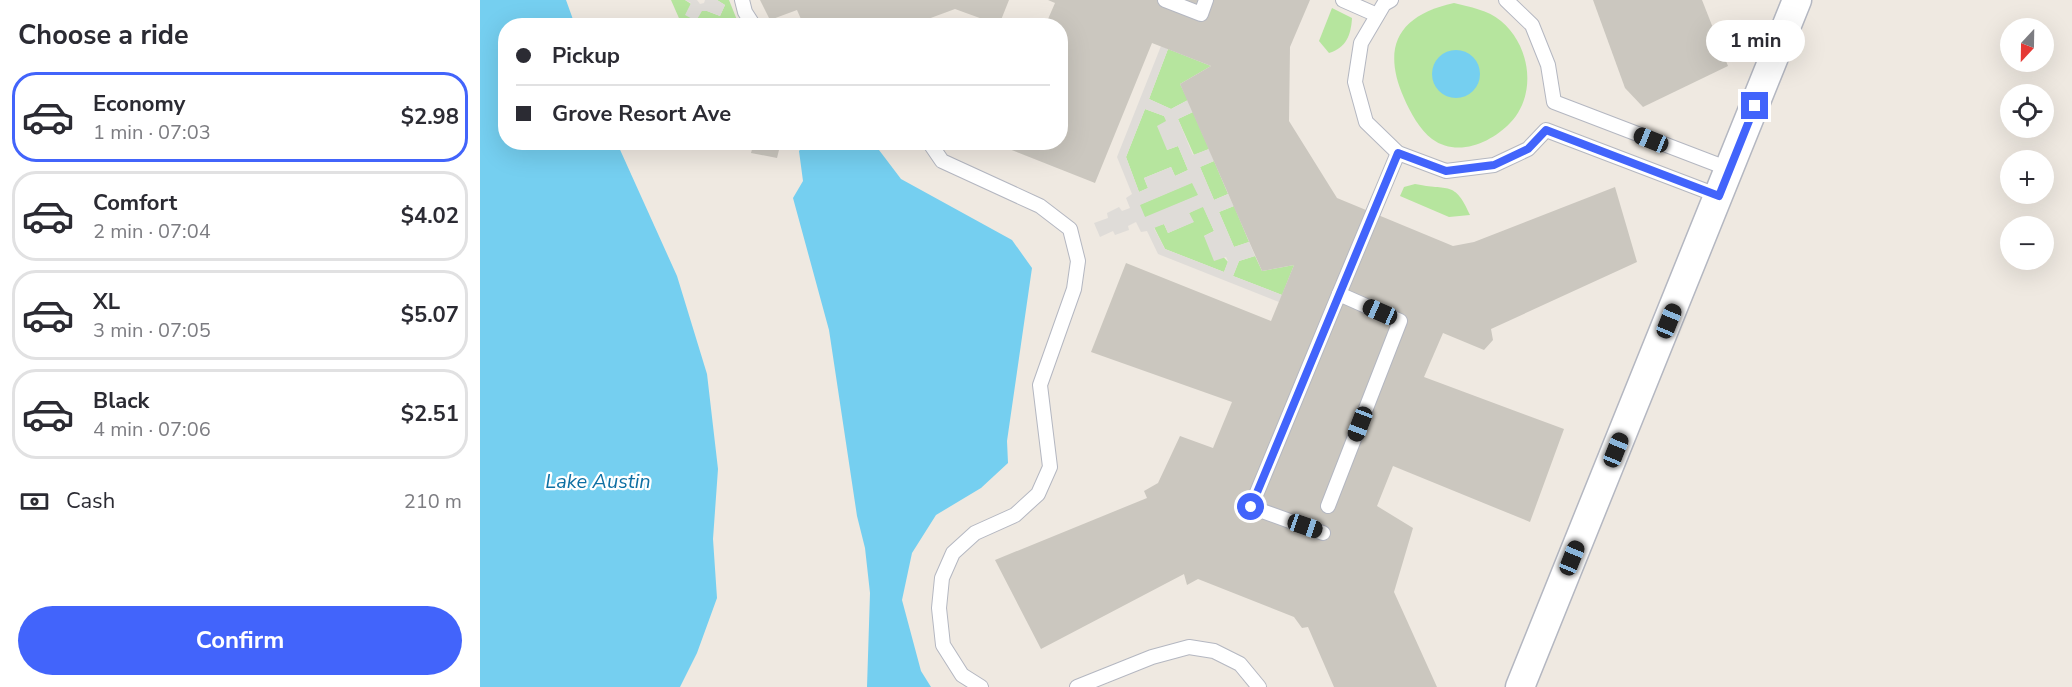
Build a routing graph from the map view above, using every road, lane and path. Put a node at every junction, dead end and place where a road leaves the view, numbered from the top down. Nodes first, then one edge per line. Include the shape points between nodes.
1 (742, 0) edge
2 (1165, 0) edge
3 (1206, 0) edge
4 (1342, 0) edge
5 (1391, 0) edge
6 (1506, 0) edge
7 (1797, 0) edge
8 (1377, 15) junction
9 (749, 18) edge
10 (934, 150) edge
11 (1398, 153) junction
12 (1729, 169) junction
13 (1719, 196) junction
14 (1339, 294) junction
15 (1328, 506) dead end
16 (1323, 533) dead end
17 (981, 687) edge
18 (1077, 687) edge
19 (1259, 687) edge
20 (1520, 687) edge

1 - 9 lane
2 - 3 lane via 1201,14
4 - 8 lane
5 - 8 lane
6 - 12 lane via 1532,25 1548,65 1554,102
7 - 12 street
8 - 11 lane via 1361,43 1355,82 1366,122
10 - 17 lane via 942,160 1040,206 1070,229 1078,261 1074,289 1040,385 1050,467 1038,494 1015,515 975,533 953,553 942,578 939,608 943,645 962,675
11 - 13 lane via 1446,171 1494,165 1528,149 1546,130
11 - 14 lane
12 - 13 street
13 - 20 street
14 - 15 lane via 1400,321
14 - 16 lane via 1251,507
18 - 19 lane via 1152,657 1190,647 1214,651 1240,664

